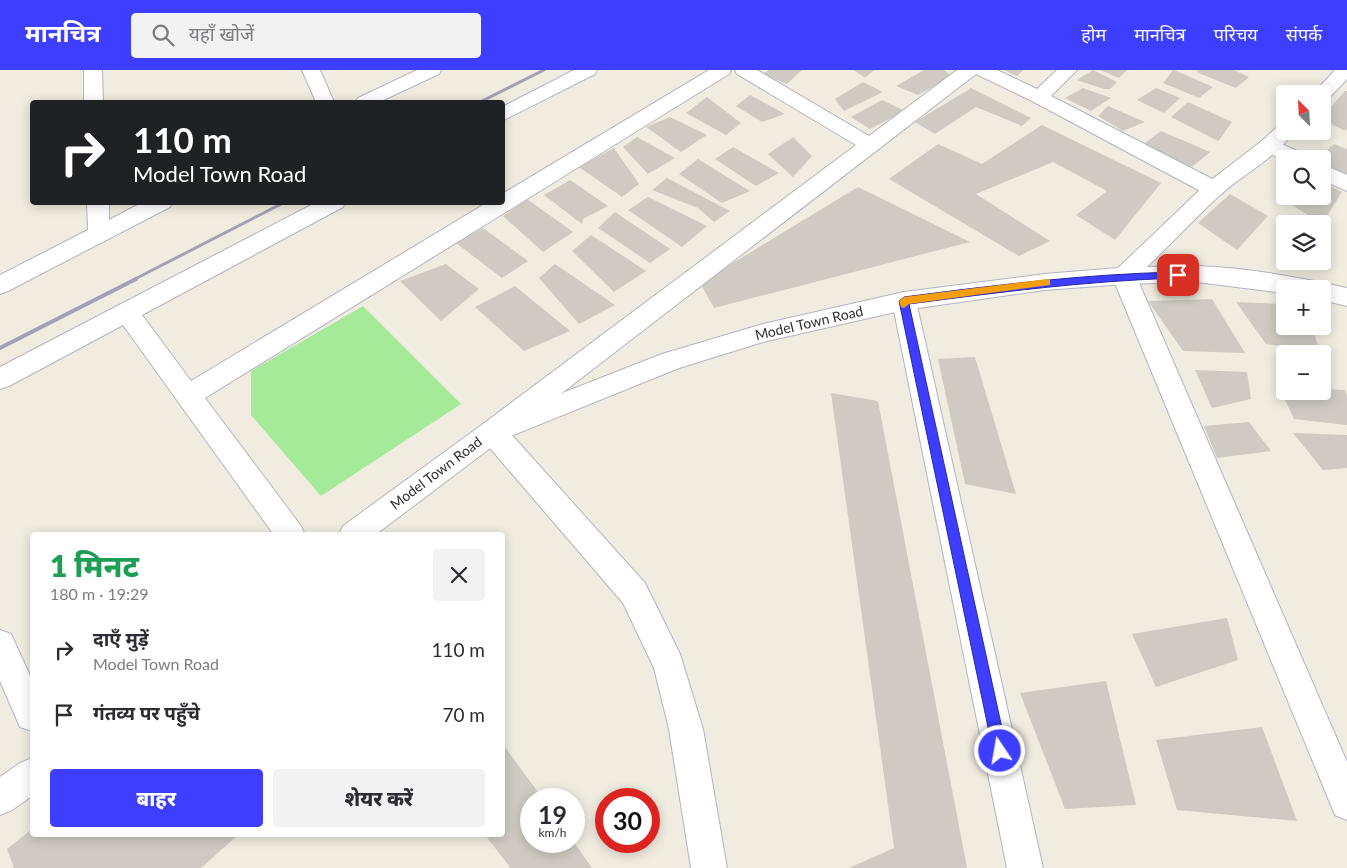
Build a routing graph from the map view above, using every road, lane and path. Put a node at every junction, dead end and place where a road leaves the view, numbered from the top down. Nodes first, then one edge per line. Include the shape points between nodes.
1 (93, 70) edge
2 (311, 70) edge
3 (432, 70) edge
4 (588, 70) edge
5 (722, 70) edge
6 (744, 70) edge
7 (969, 70) edge
8 (982, 70) edge
9 (1068, 70) edge
10 (1343, 77) edge
11 (1331, 87) edge
12 (1039, 97) junction
13 (94, 100) edge
14 (324, 100) edge
15 (369, 100) edge
16 (505, 113) edge
17 (1276, 139) edge
18 (870, 145) junction
19 (1270, 145) junction
20 (1280, 150) edge
21 (1331, 176) edge
22 (1347, 184) edge
23 (1214, 188) junction
24 (505, 202) edge
25 (98, 205) edge
26 (156, 205) edge
27 (329, 205) edge
28 (501, 205) edge
29 (99, 235) junction
30 (1124, 276) junction
31 (1276, 283) edge
32 (0, 285) edge
33 (904, 301) junction
34 (126, 312) junction
35 (0, 379) edge
36 (189, 395) junction
37 (492, 432) junction
38 (289, 532) edge
39 (357, 532) edge
40 (0, 644) edge
41 (30, 710) edge
42 (30, 776) edge
43 (0, 798) edge
44 (1347, 803) edge
45 (709, 868) edge
46 (1025, 868) edge

1 - 13 street
2 - 14 street
3 - 15 street
4 - 16 street
5 - 24 street
6 - 18 street
7 - 18 street
8 - 12 street
9 - 12 street
10 - 11 street
12 - 23 street
17 - 19 street
18 - 37 street
19 - 20 street
19 - 23 street
21 - 22 street
23 - 30 street
25 - 29 street
26 - 29 street
27 - 34 street
28 - 36 street
29 - 32 street
30 - 31 street, Model Town Road via 1197,274
30 - 33 street, Model Town Road via 1045,282
30 - 44 street
33 - 37 street, Model Town Road via 763,333 671,361
33 - 46 street
34 - 35 street
34 - 36 street
36 - 38 street
37 - 39 street, Model Town Road
37 - 45 street via 634,593 669,665 686,730
40 - 41 street
42 - 43 street

